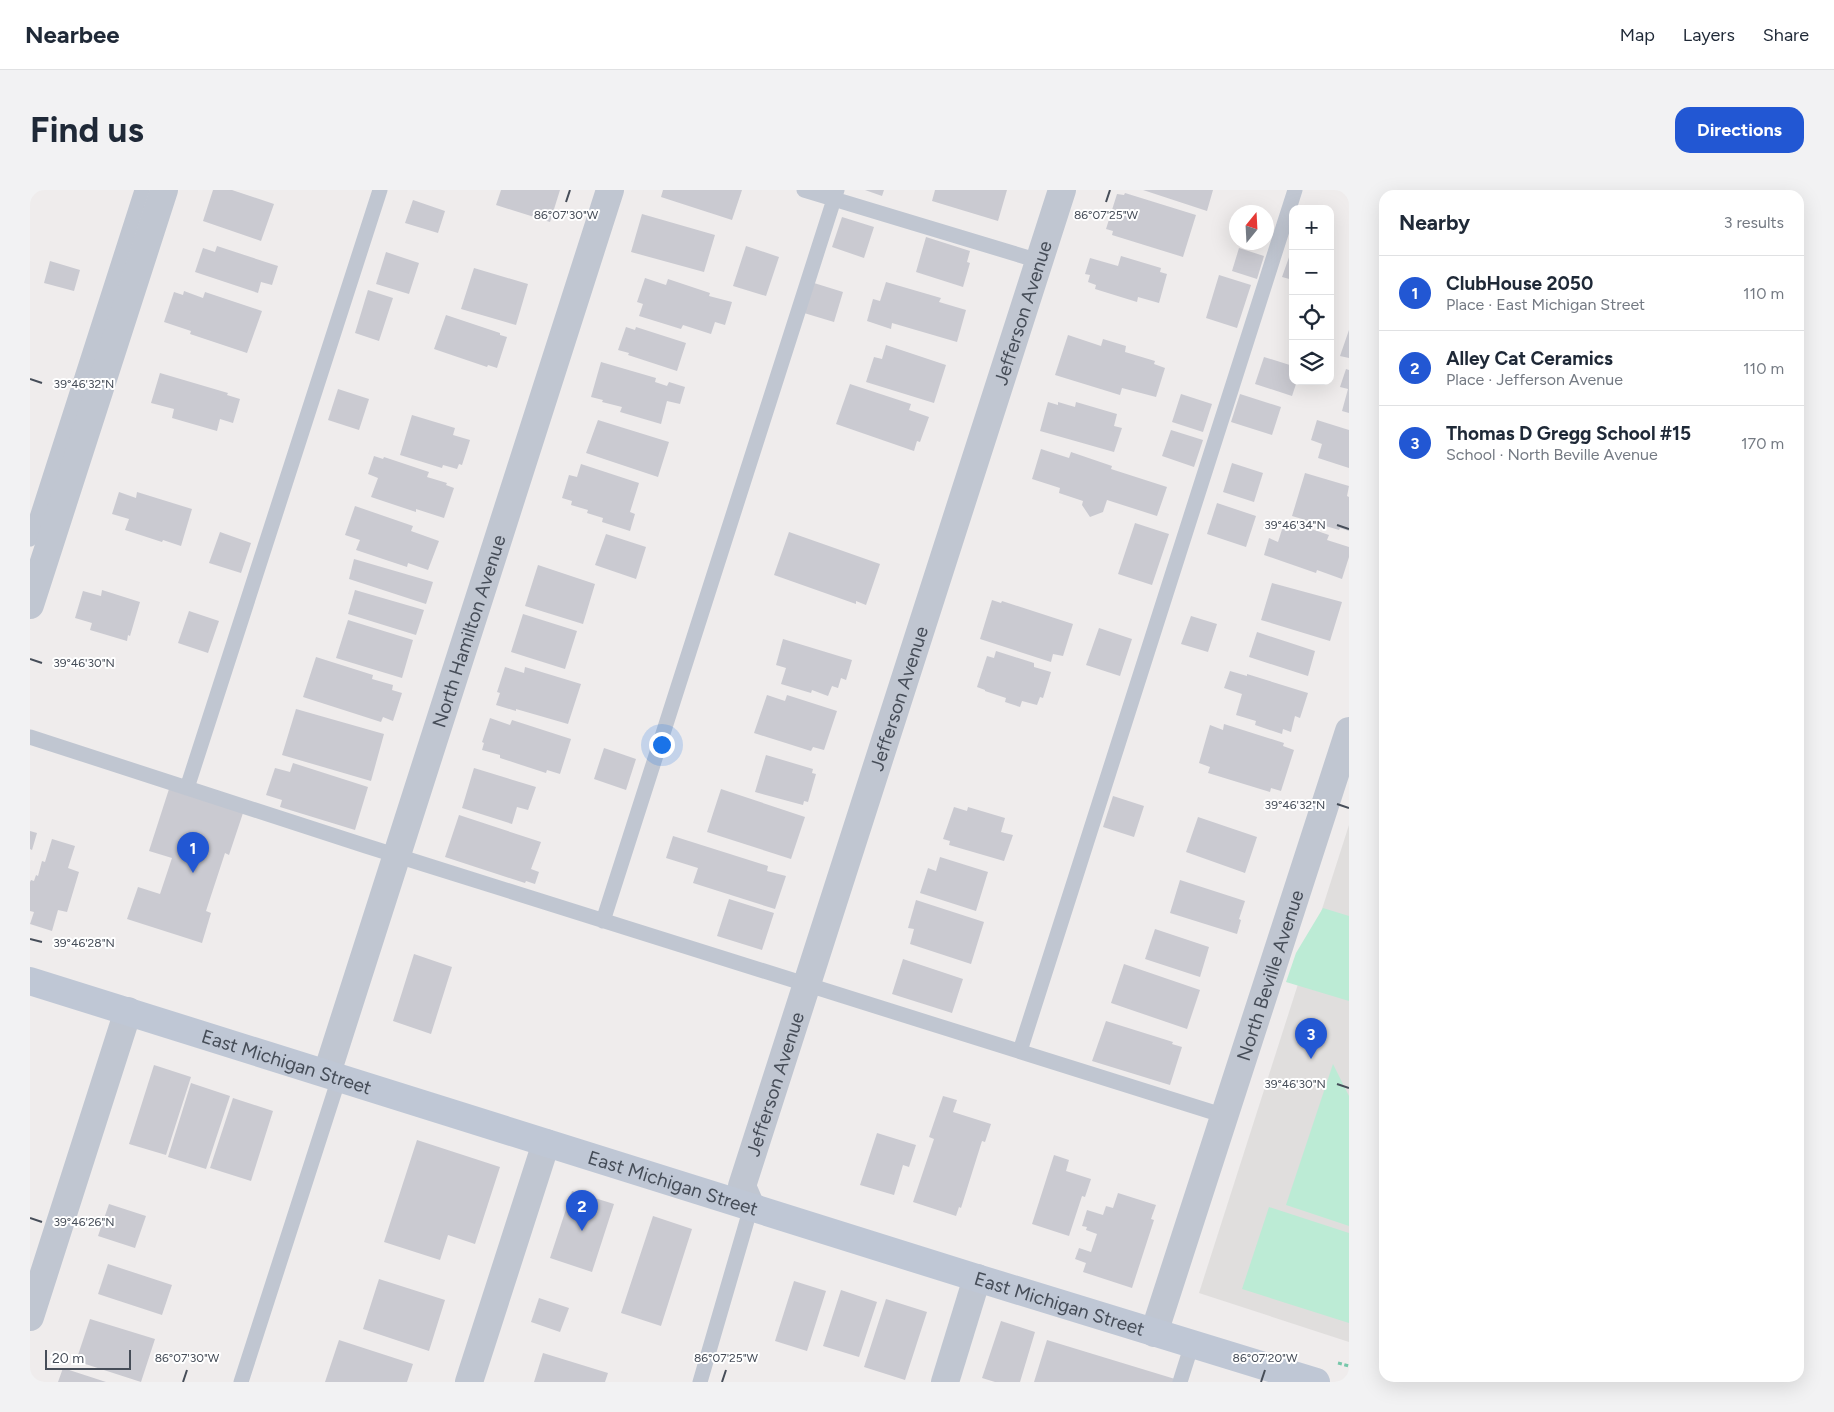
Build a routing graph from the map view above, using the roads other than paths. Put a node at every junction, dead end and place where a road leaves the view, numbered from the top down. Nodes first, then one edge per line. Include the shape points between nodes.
1 (142, 190) edge
2 (164, 190) edge
3 (380, 190) edge
4 (610, 190) edge
5 (804, 190) edge
6 (1062, 190) edge
7 (1295, 190) edge
8 (835, 195) edge
9 (1039, 261) junction
10 (30, 539) edge
11 (30, 605) edge
12 (1349, 730) edge
13 (30, 738) edge
14 (187, 788) junction
15 (397, 856) junction
16 (603, 921) junction
17 (30, 981) edge
18 (807, 985) junction
19 (128, 1012) junction
20 (1020, 1052) junction
21 (333, 1075) junction
22 (1225, 1116) junction
23 (546, 1142) junction
24 (751, 1207) junction
25 (977, 1278) junction
26 (30, 1317) edge
27 (1154, 1333) junction
28 (1192, 1344) junction
29 (241, 1382) edge
30 (469, 1382) edge
31 (700, 1382) edge
32 (945, 1382) edge
33 (1180, 1382) edge
34 (1316, 1382) edge

1 - 10 lane
2 - 11 street
3 - 14 lane
4 - 15 street, North Hamilton Avenue
5 - 8 lane
6 - 9 street, Jefferson Avenue
7 - 20 lane
8 - 9 lane
8 - 16 lane
9 - 18 street, Jefferson Avenue
12 - 22 street, North Beville Avenue
13 - 14 lane
14 - 15 lane
15 - 16 lane
15 - 21 street, North Hamilton Avenue
16 - 18 lane
17 - 19 main road, East Michigan Street
18 - 20 lane
18 - 24 street, Jefferson Avenue via 742,1186
19 - 21 main road, East Michigan Street
19 - 26 street
20 - 22 lane
21 - 23 main road, East Michigan Street
21 - 29 lane
22 - 27 street, North Beville Avenue
23 - 24 main road, East Michigan Street
23 - 30 street
24 - 25 main road, East Michigan Street
24 - 31 lane
25 - 27 main road, East Michigan Street
25 - 32 street
27 - 28 main road, East Michigan Street
28 - 33 lane
28 - 34 main road, East Michigan Street

